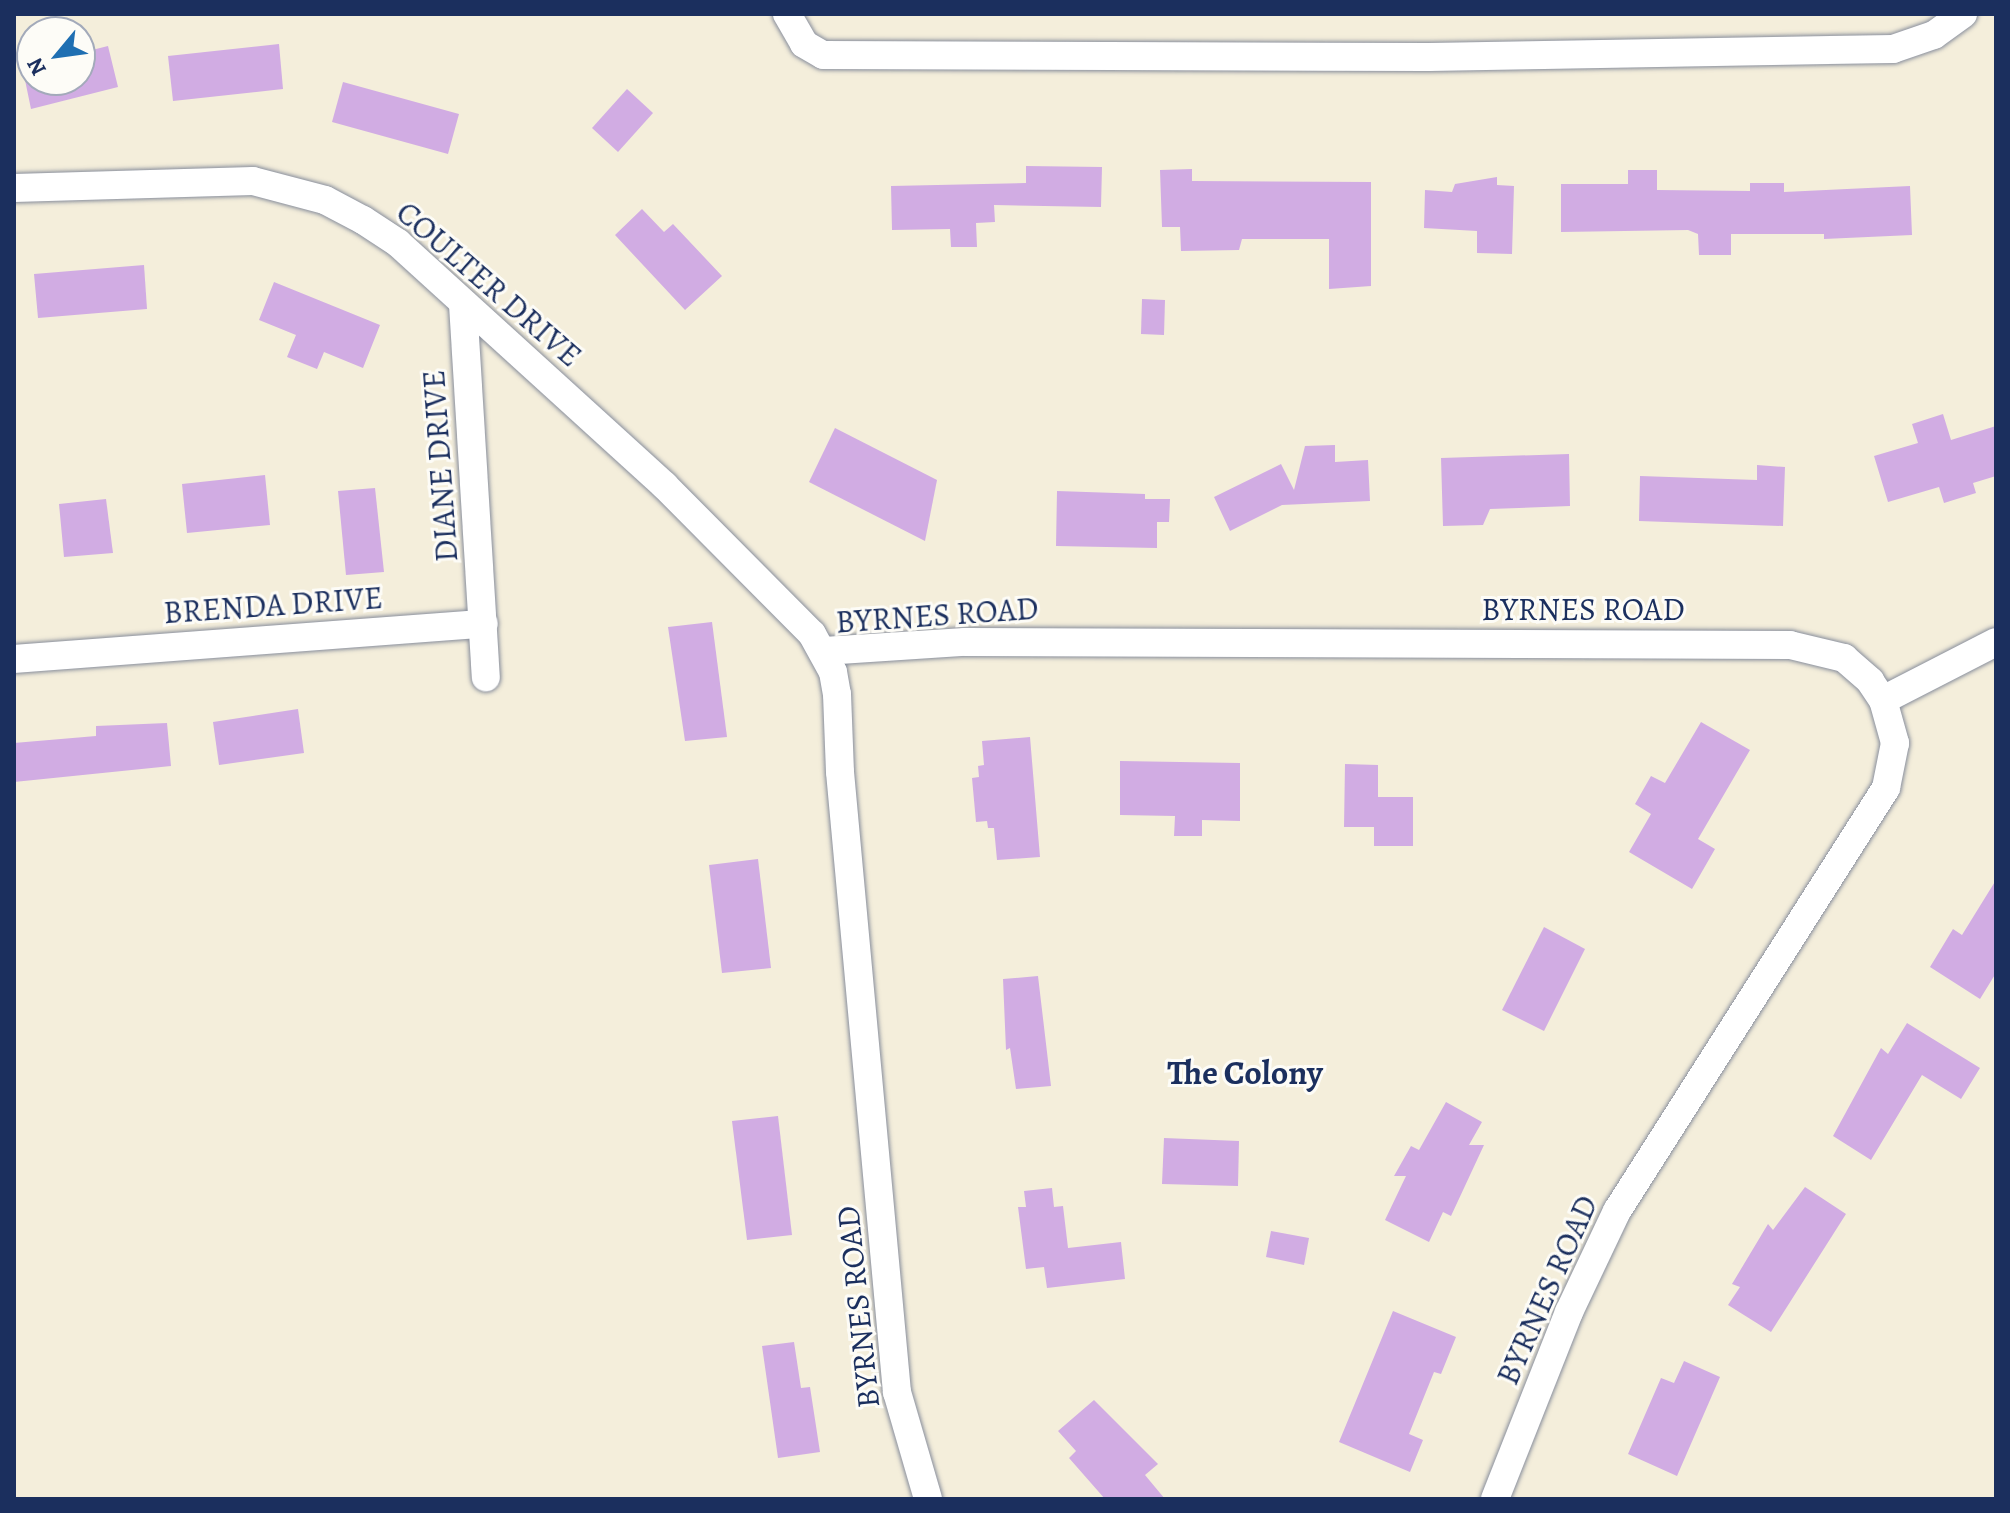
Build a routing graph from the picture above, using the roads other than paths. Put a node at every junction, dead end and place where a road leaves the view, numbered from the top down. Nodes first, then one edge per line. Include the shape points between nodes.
1 (787, 14) edge
2 (1963, 14) edge
3 (14, 188) edge
4 (463, 304) junction
5 (484, 624) junction
6 (1996, 642) edge
7 (824, 651) junction
8 (14, 659) edge
9 (486, 677) dead end
10 (1883, 700) junction
11 (928, 1499) edge
12 (1495, 1499) edge

1 - 2 street via 804,44 823,55 1444,57 1893,49 1934,35
3 - 4 street, COULTER DRIVE via 215,178 290,188 325,200 398,243
4 - 5 street, DIANE DRIVE
4 - 7 street, COULTER DRIVE via 664,485
5 - 8 street, BRENDA DRIVE
5 - 9 street
6 - 10 street
7 - 10 street, BYRNES ROAD via 980,641 1790,645 1844,658
7 - 11 street, BYRNES ROAD via 837,694 897,1392
10 - 12 street, BYRNES ROAD via 1895,743 1886,788 1617,1211 1569,1312

